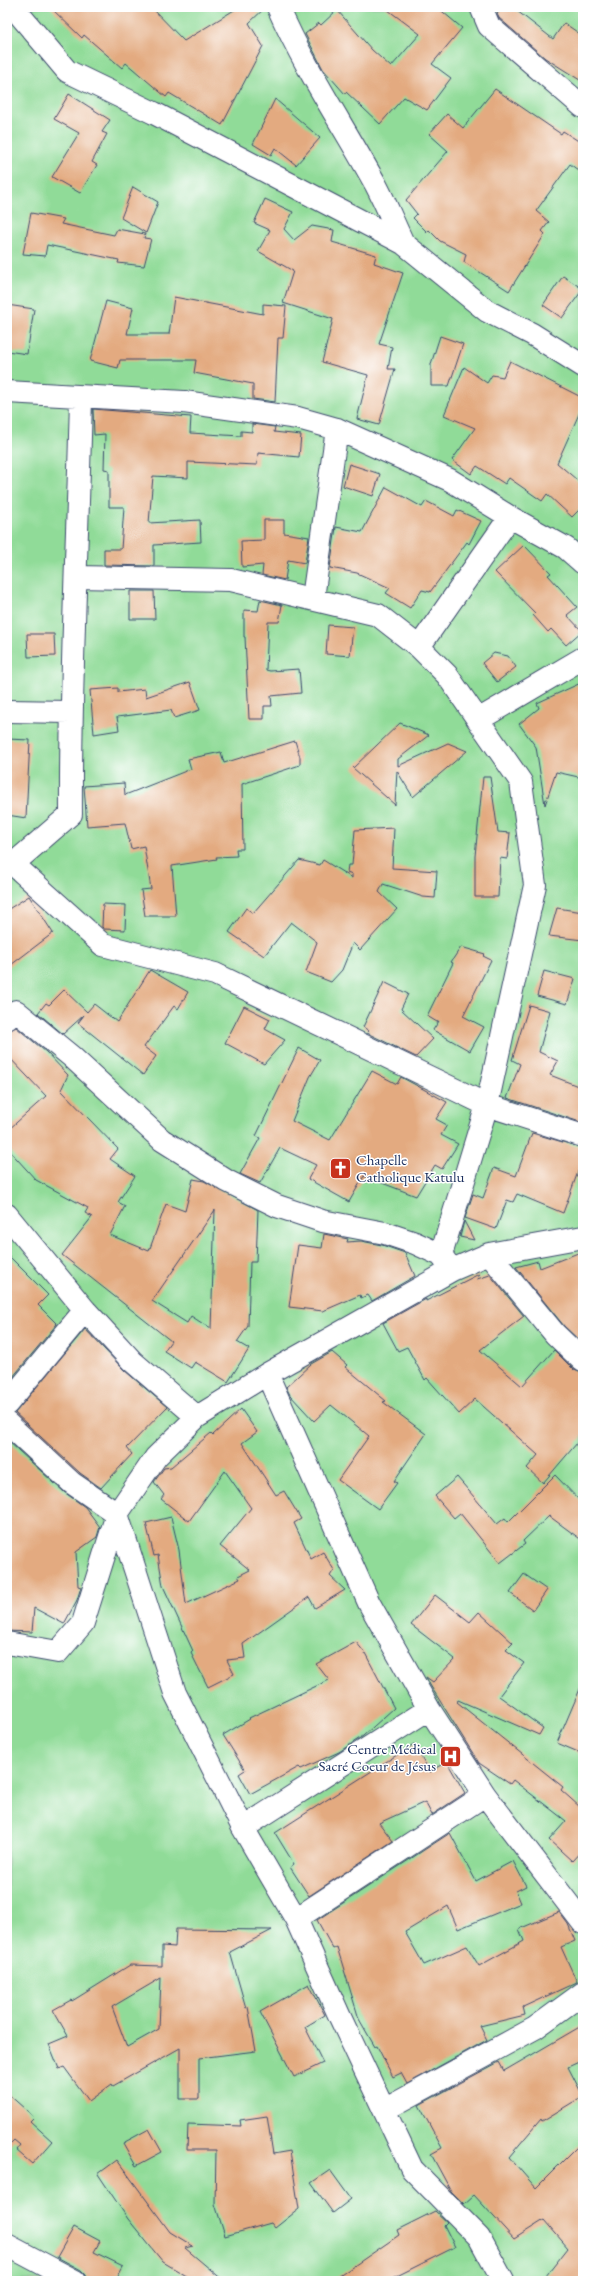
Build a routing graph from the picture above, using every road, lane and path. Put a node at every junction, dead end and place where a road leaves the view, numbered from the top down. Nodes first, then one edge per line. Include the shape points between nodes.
1 (278, 7) edge
2 (481, 7) edge
3 (13, 9) edge
4 (583, 107) edge
5 (403, 243) junction
6 (583, 366) edge
7 (7, 392) edge
8 (81, 397) junction
9 (337, 429) junction
10 (510, 517) junction
11 (583, 563) edge
12 (77, 577) junction
13 (313, 598) junction
14 (419, 647) junction
15 (583, 658) edge
16 (7, 711) edge
17 (70, 712) junction
18 (478, 720) junction
19 (10, 865) edge
20 (7, 1019) edge
21 (487, 1105) junction
22 (583, 1136) edge
23 (7, 1215) edge
24 (583, 1237) edge
25 (489, 1254) junction
26 (446, 1262) junction
27 (85, 1310) junction
28 (583, 1361) edge
29 (268, 1374) junction
30 (7, 1404) edge
31 (197, 1417) junction
32 (7, 1423) edge
33 (117, 1514) junction
34 (7, 1644) edge
35 (429, 1709) junction
36 (485, 1794) junction
37 (243, 1828) junction
38 (296, 1919) junction
39 (583, 1923) edge
40 (583, 1993) edge
41 (384, 2110) junction
42 (7, 2245) edge
43 (74, 2281) edge
44 (503, 2281) edge

1 - 5 street via 290,35 376,185
2 - 4 street via 490,26
3 - 5 street via 67,71 154,113
5 - 6 street via 487,311 532,334
7 - 8 street
8 - 9 street via 184,402 298,418
8 - 12 street
9 - 10 street via 450,480
9 - 13 street
10 - 11 street via 566,548
10 - 14 street
12 - 13 street via 231,580
12 - 17 street
13 - 14 street via 378,615
14 - 18 street via 447,675
15 - 18 street
16 - 17 street
17 - 19 street via 71,814
18 - 21 street via 521,782 535,885
19 - 21 street via 103,945 215,974
20 - 26 street via 16,1012 72,1057 162,1140 227,1182 277,1206 322,1221 385,1233
21 - 22 street
21 - 26 street
23 - 27 street
24 - 25 street
25 - 26 street
25 - 28 street via 555,1334
26 - 29 street
27 - 30 street
27 - 31 street via 132,1361
29 - 31 street
29 - 35 street via 369,1603
31 - 33 street via 156,1457
32 - 33 street via 72,1483
33 - 34 street via 83,1623 58,1652
33 - 37 street via 175,1693
35 - 36 street
35 - 37 street
36 - 38 street
36 - 39 street
37 - 38 street
38 - 41 street via 338,2016
40 - 41 street via 535,2028
41 - 44 street via 412,2169 479,2237
42 - 43 street

